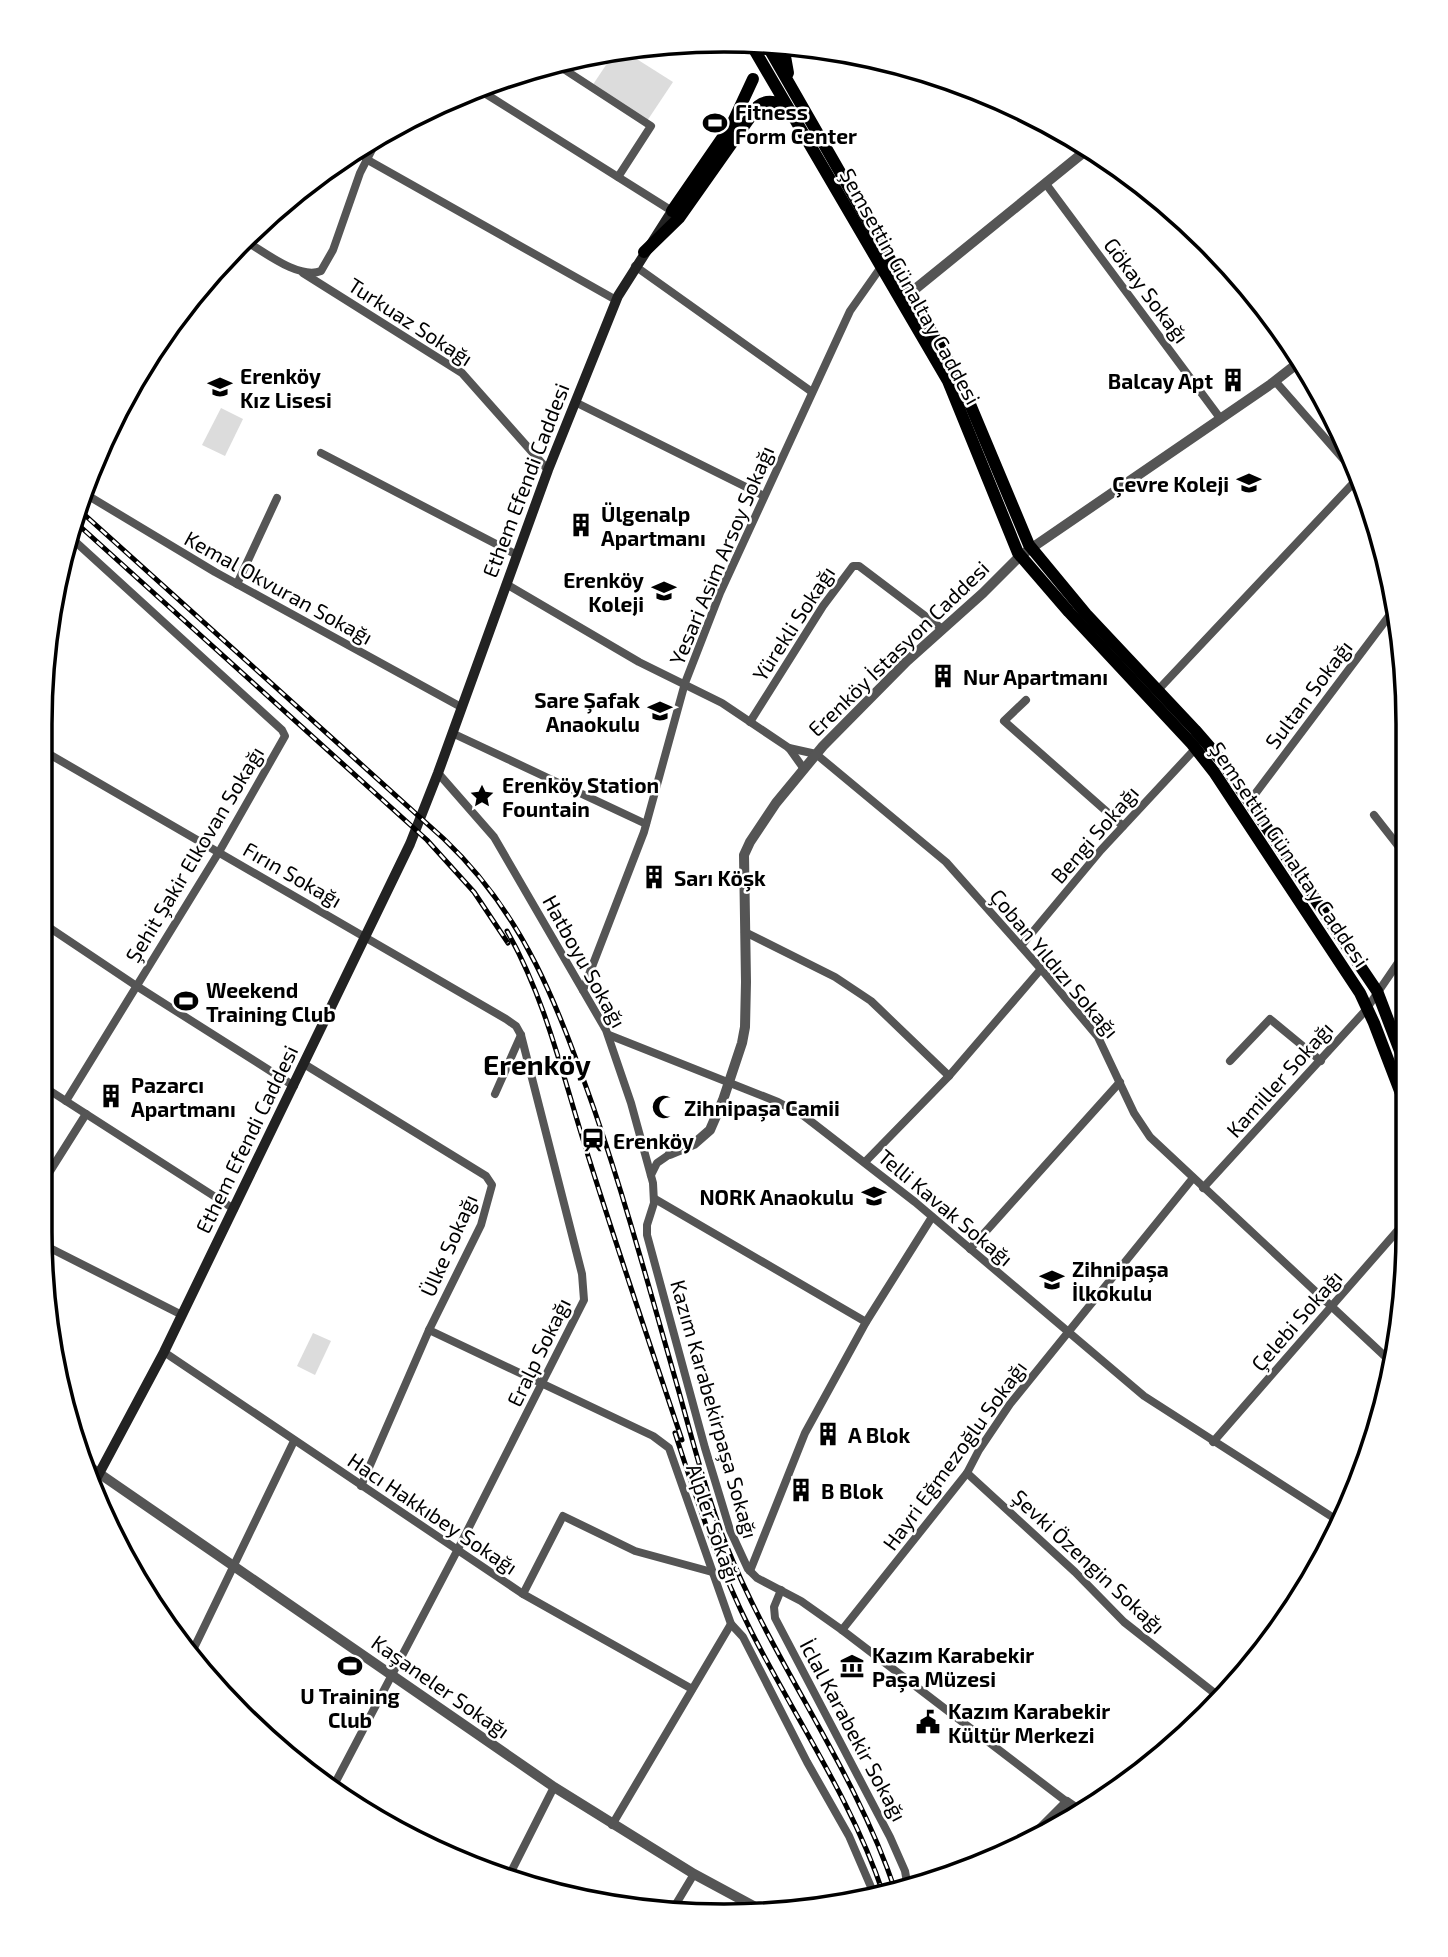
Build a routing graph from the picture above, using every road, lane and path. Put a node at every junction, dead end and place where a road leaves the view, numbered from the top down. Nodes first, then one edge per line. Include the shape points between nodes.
1 (757, 53) edge
2 (774, 55) edge
3 (786, 56) edge
4 (567, 71) edge
5 (753, 79) dead end
6 (795, 93) junction
7 (489, 96) edge
8 (794, 115) junction
9 (368, 155) edge
10 (1080, 155) edge
11 (366, 159) junction
12 (618, 177) junction
13 (1045, 184) junction
14 (672, 211) junction
15 (253, 245) edge
16 (644, 252) junction
17 (635, 266) junction
18 (881, 267) junction
19 (303, 273) junction
20 (909, 294) junction
21 (616, 300) junction
22 (1293, 367) edge
23 (1275, 381) junction
24 (812, 392) junction
25 (575, 402) junction
26 (1220, 418) junction
27 (1337, 452) edge
28 (321, 453) dead end
29 (548, 470) junction
30 (1351, 485) edge
31 (764, 496) junction
32 (92, 498) edge
33 (277, 498) dead end
34 (77, 543) edge
35 (1026, 552) junction
36 (517, 555) junction
37 (237, 584) junction
38 (506, 584) junction
39 (1387, 618) edge
40 (941, 628) junction
41 (685, 683) junction
42 (1158, 690) junction
43 (1026, 699) dead end
44 (461, 707) junction
45 (750, 722) junction
46 (452, 733) junction
47 (789, 748) junction
48 (1196, 748) junction
49 (816, 754) junction
50 (52, 756) edge
51 (804, 769) junction
52 (438, 773) junction
53 (1249, 802) junction
54 (1374, 816) dead end
55 (646, 824) junction
56 (1123, 826) junction
57 (1396, 843) edge
58 (219, 852) junction
59 (52, 929) edge
60 (745, 932) junction
61 (366, 936) junction
62 (1021, 946) junction
63 (1396, 966) edge
64 (1041, 969) junction
65 (135, 985) junction
66 (583, 990) junction
67 (1378, 993) junction
68 (1368, 1007) junction
69 (521, 1035) junction
70 (608, 1035) junction
71 (1396, 1040) edge
72 (1230, 1061) dead end
73 (1321, 1061) junction
74 (304, 1064) junction
75 (949, 1076) junction
76 (1396, 1080) edge
77 (729, 1082) junction
78 (1120, 1082) junction
79 (293, 1086) junction
80 (52, 1092) edge
81 (495, 1094) dead end
82 (66, 1101) junction
83 (86, 1114) junction
84 (644, 1149) junction
85 (670, 1154) junction
86 (865, 1162) junction
87 (52, 1168) edge
88 (651, 1175) junction
89 (1193, 1178) junction
90 (1203, 1188) junction
91 (655, 1199) junction
92 (234, 1209) junction
93 (932, 1217) junction
94 (1396, 1232) edge
95 (53, 1249) edge
96 (970, 1249) junction
97 (1331, 1307) junction
98 (182, 1315) junction
99 (866, 1322) junction
100 (429, 1330) junction
101 (1067, 1333) junction
102 (164, 1352) junction
103 (1384, 1356) edge
104 (543, 1384) junction
105 (295, 1441) junction
106 (1213, 1442) junction
107 (967, 1473) junction
108 (98, 1475) edge
109 (101, 1482) edge
110 (361, 1486) junction
111 (1332, 1517) edge
112 (457, 1551) junction
113 (235, 1566) junction
114 (712, 1572) junction
115 (750, 1572) junction
116 (781, 1590) junction
117 (523, 1594) junction
118 (731, 1624) junction
119 (842, 1630) junction
120 (195, 1647) edge
121 (392, 1675) junction
122 (692, 1689) junction
123 (1214, 1692) edge
124 (336, 1781) edge
125 (554, 1787) junction
126 (1067, 1802) junction
127 (1073, 1806) edge
128 (1048, 1821) edge
129 (612, 1825) junction
130 (512, 1870) edge
131 (694, 1874) junction
132 (906, 1879) edge
133 (871, 1888) edge
134 (677, 1903) edge
135 (749, 1903) edge

1 - 8 main road, Şemsettin Günaltay Caddesi
2 - 6 main road, Şemsettin Günaltay Caddesi
3 - 6 main road
4 - 12 street via 651,126
5 - 14 main road via 736,118
6 - 20 main road, Şemsettin Günaltay Caddesi
7 - 12 street
8 - 16 main road via 775,102 758,106 683,212
8 - 18 main road, Şemsettin Günaltay Caddesi
9 - 11 street
10 - 13 street
11 - 19 street via 326,264 317,272
11 - 21 street
12 - 14 street
13 - 20 street
13 - 26 street, Gökay Sokağı
14 - 16 main road, Ethem Efendi Caddesi
15 - 19 street, Turkuaz Sokağı
16 - 17 main road, Ethem Efendi Caddesi
17 - 21 main road, Ethem Efendi Caddesi
17 - 24 street
18 - 24 street, Yesari Asim Arsoy Sokağı via 852,307
18 - 35 main road, Şemsettin Günaltay Caddesi via 950,387
19 - 29 street, Turkuaz Sokağı via 458,370
20 - 35 main road, Şemsettin Günaltay Caddesi via 965,390
21 - 25 main road, Ethem Efendi Caddesi
22 - 23 street, Erenköy İstasyon Caddesi
23 - 26 street, Erenköy İstasyon Caddesi
23 - 27 street
24 - 31 street, Yesari Asim Arsoy Sokağı
25 - 29 main road, Ethem Efendi Caddesi
25 - 31 street
26 - 35 street, Erenköy İstasyon Caddesi
28 - 36 street
29 - 36 main road, Ethem Efendi Caddesi
30 - 42 street
31 - 41 street, Yesari Asim Arsoy Sokağı
32 - 37 street, Kemal Okvuran Sokağı
33 - 37 street
34 - 58 street, Şehit Şakir Elkovan Sokağı via 285,734
35 - 40 street, Erenköy İstasyon Caddesi
35 - 42 main road, Şemsettin Günaltay Caddesi
35 - 48 main road, Şemsettin Günaltay Caddesi
36 - 38 main road, Ethem Efendi Caddesi
37 - 44 street, Kemal Okvuran Sokağı
38 - 41 street
38 - 44 main road, Ethem Efendi Caddesi
39 - 53 street, Sultan Sokağı
40 - 45 street, Yürekli Sokağı via 853,566 826,600
40 - 49 street, Erenköy İstasyon Caddesi
41 - 45 street
41 - 55 street, Yesari Asim Arsoy Sokağı
42 - 53 main road, Şemsettin Günaltay Caddesi via 1206,742
43 - 56 street via 1004,721
44 - 46 main road, Ethem Efendi Caddesi
45 - 47 street
46 - 52 main road, Ethem Efendi Caddesi
46 - 55 street
47 - 49 street
47 - 51 street
48 - 56 street, Bengi Sokağı
48 - 68 main road, Şemsettin Günaltay Caddesi
49 - 51 street, Erenköy İstasyon Caddesi
49 - 62 street, Çoban Yıldızı Sokağı via 946,862
50 - 58 street, Fırın Sokağı
51 - 60 street, Erenköy İstasyon Caddesi via 746,851
52 - 61 main road, Ethem Efendi Caddesi
52 - 66 street, Hatboyu Sokağı via 494,837
53 - 67 main road, Şemsettin Günaltay Caddesi
54 - 57 street
55 - 66 street, Yesari Asim Arsoy Sokağı
56 - 62 street, Bengi Sokağı
58 - 61 street, Fırın Sokağı
58 - 65 street, Şehit Şakir Elkovan Sokağı
59 - 65 street
60 - 75 street via 835,977 871,1001
60 - 77 street, Erenköy İstasyon Caddesi via 745,1027
61 - 69 street, Fırın Sokağı via 506,1019
61 - 74 main road, Ethem Efendi Caddesi
62 - 64 street, Çoban Yıldızı Sokağı
63 - 67 street, Kamiller Sokağı
64 - 75 street
64 - 78 street, Çoban Yıldızı Sokağı via 1094,1032
65 - 79 street
65 - 82 street, Şehit Şakir Elkovan Sokağı
66 - 70 street, Hatboyu Sokağı
67 - 68 street, Kamiller Sokağı
67 - 71 main road, Şemsettin Günaltay Caddesi
68 - 73 street, Kamiller Sokağı
68 - 76 main road, Şemsettin Günaltay Caddesi
69 - 81 street
69 - 104 street, Eralp Sokağı via 585,1290 580,1310
70 - 77 street, Telli Kavak Sokağı
70 - 84 street, Hatboyu Sokağı
72 - 73 street via 1270,1019
73 - 90 street, Kamiller Sokağı
74 - 79 main road, Ethem Efendi Caddesi
74 - 100 street, Ülke Sokağı via 491,1181 481,1225
75 - 86 street
77 - 85 street, Erenköy İstasyon Caddesi via 707,1134
77 - 86 street, Telli Kavak Sokağı via 800,1113
78 - 89 street, Çoban Yıldızı Sokağı via 1148,1134
78 - 96 street
79 - 92 main road, Ethem Efendi Caddesi
80 - 82 street
82 - 83 street
83 - 87 street
83 - 92 street
84 - 85 street
84 - 88 street, Hatboyu Sokağı
85 - 88 street via 657,1163
86 - 93 street, Telli Kavak Sokağı
88 - 91 street, Hatboyu Sokağı
89 - 90 street, Çoban Yıldızı Sokağı
89 - 101 street, Hayri Eğmezoğlu Sokağı
90 - 97 street, Çoban Yıldızı Sokağı
91 - 99 street
91 - 115 street, Kazım Karabekirpaşa Sokağı via 647,1235 730,1530
92 - 98 main road, Ethem Efendi Caddesi
93 - 96 street, Telli Kavak Sokağı
93 - 99 street
94 - 97 street, Çelebi Sokağı
95 - 98 street
96 - 101 street, Telli Kavak Sokağı
97 - 103 street, Çoban Yıldızı Sokağı
97 - 106 street, Çelebi Sokağı
98 - 102 main road, Ethem Efendi Caddesi
99 - 115 street via 800,1443
100 - 104 street, Alpler Sokağı
100 - 110 street, Ülke Sokağı
101 - 106 street, Telli Kavak Sokağı via 1144,1396
101 - 107 street, Hayri Eğmezoğlu Sokağı via 1010,1404
102 - 105 street, Hacı Hakkıbey Sokağı
102 - 108 main road, Ethem Efendi Caddesi
104 - 112 street, Eralp Sokağı
104 - 114 street, Alpler Sokağı via 667,1447
105 - 110 street, Hacı Hakkıbey Sokağı
105 - 113 street
106 - 111 street, Telli Kavak Sokağı
107 - 119 street, Hayri Eğmezoğlu Sokağı
107 - 123 street, Şevki Özengin Sokağı via 1124,1622
109 - 113 street, Kaşaneler Sokağı
110 - 112 street, Hacı Hakkıbey Sokağı
112 - 117 street, Hacı Hakkıbey Sokağı
112 - 121 street, Eralp Sokağı
113 - 120 street
113 - 121 street, Kaşaneler Sokağı
114 - 117 street via 635,1550 563,1516
114 - 118 street, Alpler Sokağı
115 - 116 street
116 - 119 street
116 - 132 street, İclal Karabekir Sokağı via 775,1616 890,1838
117 - 122 street, Hacı Hakkıbey Sokağı
118 - 122 street
118 - 133 street, Alpler Sokağı via 743,1637 849,1836
119 - 126 street
121 - 124 street, Eralp Sokağı
121 - 125 street, Kaşaneler Sokağı
122 - 129 street
125 - 129 street, Kaşaneler Sokağı
125 - 130 street
126 - 127 street
126 - 128 street
129 - 131 street, Kaşaneler Sokağı
131 - 134 street
131 - 135 street, Kaşaneler Sokağı

